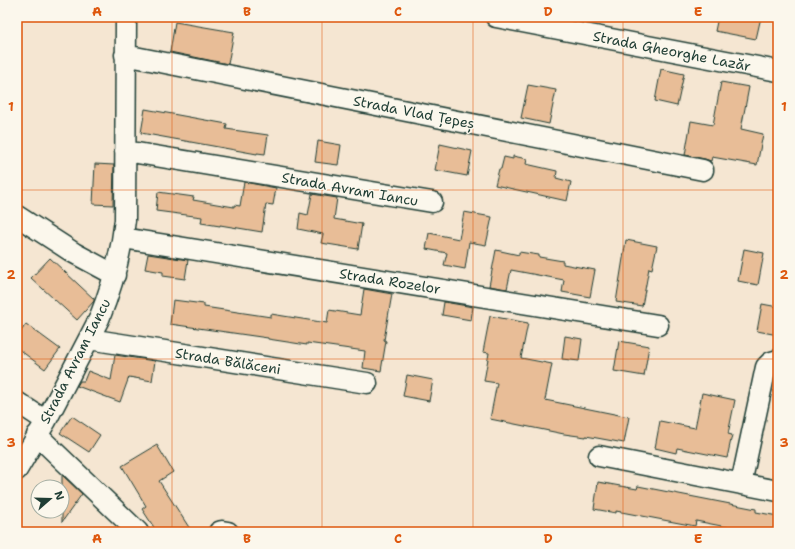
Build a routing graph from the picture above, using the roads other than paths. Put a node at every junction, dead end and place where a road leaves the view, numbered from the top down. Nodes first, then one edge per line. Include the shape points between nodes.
1 (126, 17) edge
2 (496, 17) edge
3 (125, 55) junction
4 (778, 71) edge
5 (125, 151) junction
6 (703, 170) dead end
7 (432, 202) dead end
8 (17, 216) edge
9 (123, 238) junction
10 (115, 275) junction
11 (658, 325) dead end
12 (89, 339) junction
13 (778, 360) edge
14 (367, 383) dead end
15 (17, 402) edge
16 (41, 428) junction
17 (599, 456) dead end
18 (17, 470) edge
19 (741, 484) junction
20 (778, 491) edge
21 (138, 532) edge
22 (219, 532) edge
23 (228, 532) edge

1 - 3 street, Strada Avram Iancu
2 - 4 street, Strada Gheorghe Lazăr
3 - 5 street, Strada Avram Iancu
3 - 6 street, Strada Vlad Țepeș
5 - 7 street, Strada Avram Iancu
5 - 9 street, Strada Avram Iancu
8 - 10 street via 74,253
9 - 10 street, Strada Avram Iancu
9 - 11 street, Strada Rozelor
10 - 12 street, Strada Avram Iancu
12 - 14 street, Strada Bălăceni
12 - 16 street, Strada Avram Iancu
13 - 19 street via 771,362 766,368
15 - 16 street
16 - 18 street, Strada Avram Iancu
16 - 21 street
17 - 19 street
19 - 20 street
22 - 23 street

